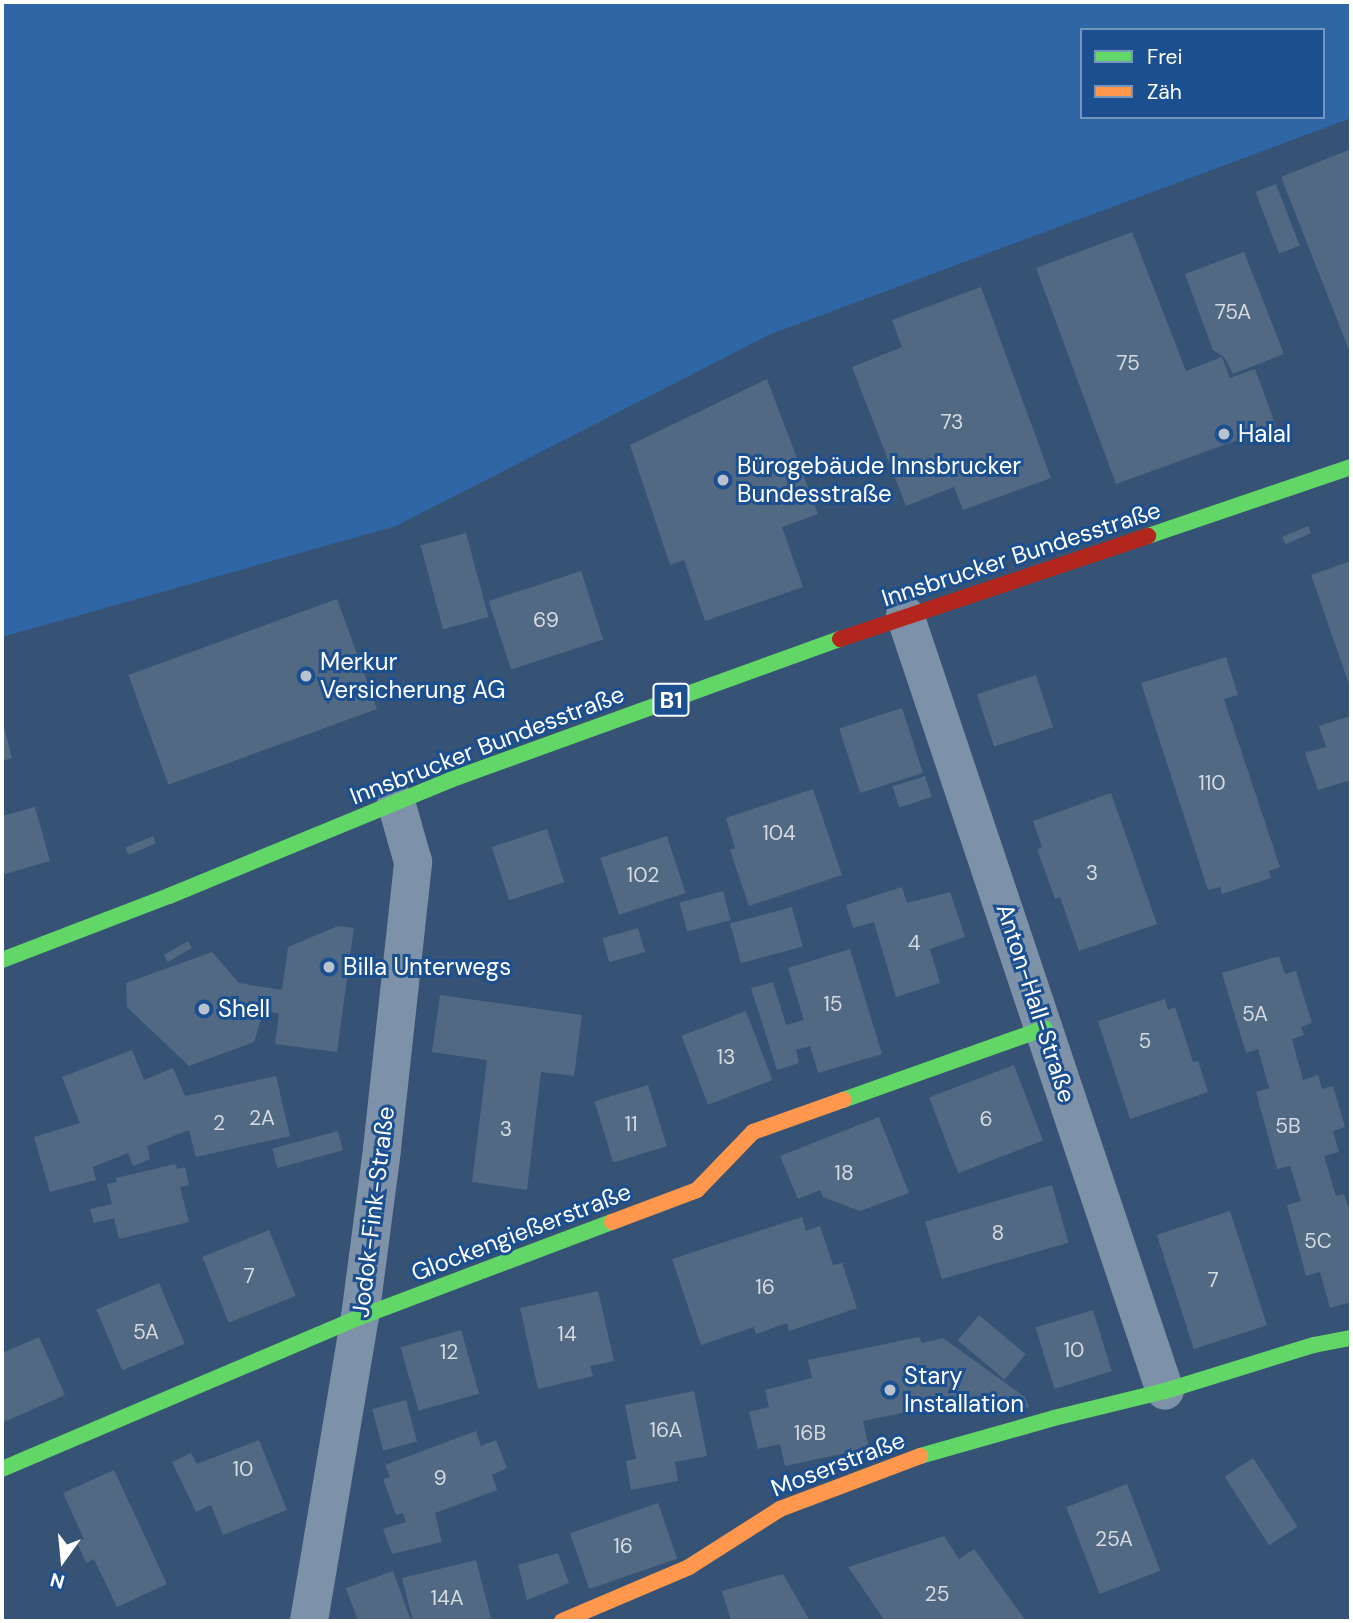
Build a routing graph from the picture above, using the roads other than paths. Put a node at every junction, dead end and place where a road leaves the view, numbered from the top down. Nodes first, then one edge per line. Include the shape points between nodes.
1 (1351, 467) edge
2 (905, 614) junction
3 (396, 802) junction
4 (2, 960) edge
5 (1045, 1028) junction
6 (360, 1317) junction
7 (1351, 1338) edge
8 (1165, 1391) junction
9 (2, 1469) edge
10 (309, 1621) edge
11 (562, 1621) edge

1 - 2 street, Innsbrucker Bundesstraße / B1 via 1226,512
2 - 3 street, Innsbrucker Bundesstraße / B1
2 - 5 street, Anton-Hall-Straße
3 - 4 street, Innsbrucker Bundesstraße / B1
3 - 6 street, Jodok-Fink-Straße via 413,862
5 - 6 street, Glockengießerstraße via 753,1132 698,1190
5 - 8 street, Anton-Hall-Straße
6 - 9 street, Glockengießerstraße
6 - 10 street, Jodok-Fink-Straße
7 - 8 street, Moserstraße
8 - 11 street, Moserstraße via 914,1458 792,1504 689,1567

